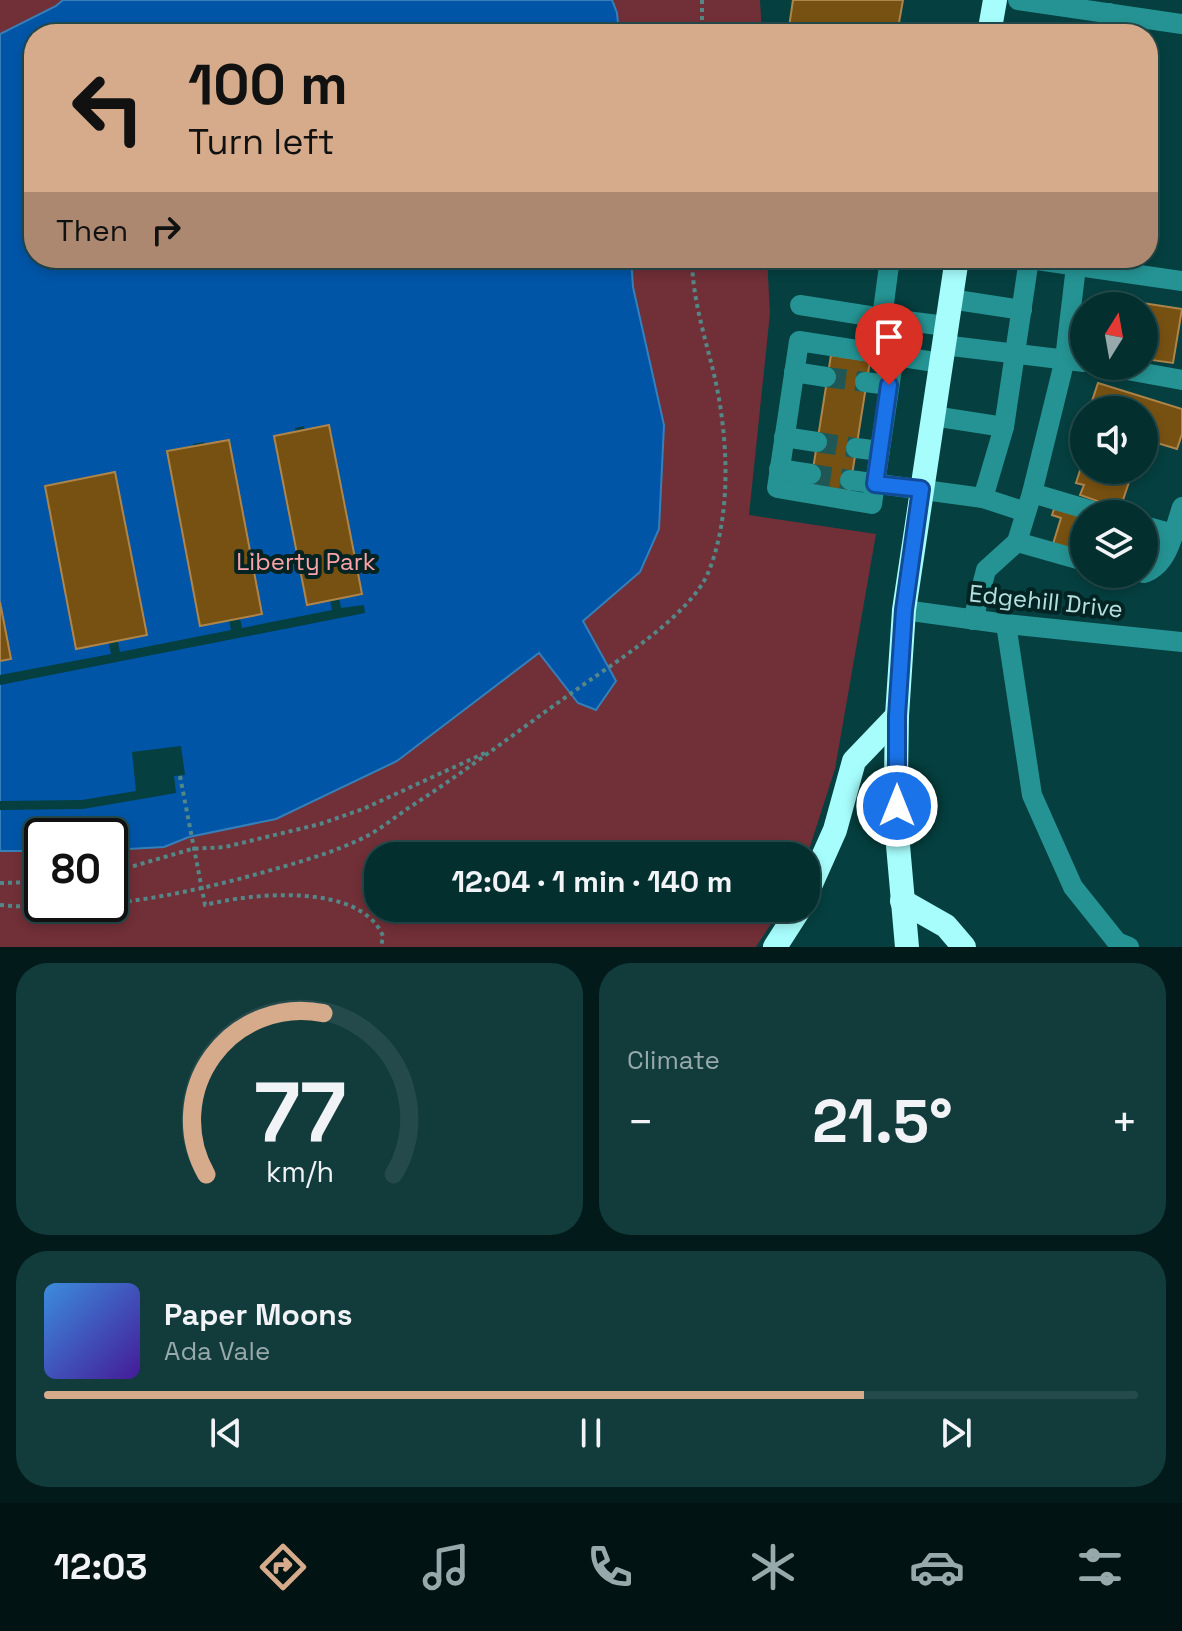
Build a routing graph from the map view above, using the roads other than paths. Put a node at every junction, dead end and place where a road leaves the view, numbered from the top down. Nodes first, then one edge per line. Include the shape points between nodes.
1 (995, 0) edge
2 (1018, 0) edge
3 (1061, 3) edge
4 (1109, 13) junction
5 (991, 24) edge
6 (1107, 24) edge
7 (1182, 24) edge
8 (889, 268) edge
9 (955, 268) edge
10 (1025, 268) edge
11 (1077, 268) edge
12 (1110, 268) edge
13 (1182, 281) edge
14 (1076, 292) edge
15 (950, 299) junction
16 (800, 305) dead end
17 (1022, 310) junction
18 (882, 318) junction
19 (943, 345) junction
20 (894, 355) junction
21 (1014, 356) junction
22 (1070, 360) edge
23 (794, 372) junction
24 (1070, 373) edge
25 (1158, 376) edge
26 (826, 377) tunnel mouth
27 (1182, 380) edge
28 (865, 382) tunnel mouth
29 (889, 385) junction
30 (933, 416) junction
31 (1004, 427) junction
32 (784, 437) junction
33 (817, 442) tunnel mouth
34 (856, 448) tunnel mouth
35 (880, 451) junction
36 (779, 469) junction
37 (811, 474) tunnel mouth
38 (850, 480) tunnel mouth
39 (875, 484) junction
40 (921, 489) junction
41 (983, 498) junction
42 (1029, 503) junction
43 (1182, 507) edge
44 (1070, 509) edge
45 (1158, 530) edge
46 (1173, 534) junction
47 (1017, 542) junction
48 (1070, 557) edge
49 (1158, 565) edge
50 (904, 610) junction
51 (973, 620) junction
52 (1006, 624) junction
53 (1182, 642) edge
54 (897, 716) junction
55 (820, 864) edge
56 (902, 901) junction
57 (791, 922) edge
58 (775, 947) edge
59 (907, 947) edge
60 (964, 947) edge
61 (1129, 947) edge

1 - 5 highway
2 - 3 street
3 - 4 street
4 - 6 street
4 - 7 street
8 - 18 street
9 - 15 highway
10 - 17 street
11 - 14 street
12 - 13 street
15 - 17 street
15 - 19 highway
16 - 18 street
17 - 21 street
18 - 19 street
19 - 20 street
19 - 21 street
19 - 30 highway
20 - 23 street via 799,341
20 - 29 street
21 - 22 street
21 - 31 street
23 - 26 street
23 - 32 street
24 - 42 street
25 - 27 street
28 - 29 street
29 - 35 street
30 - 31 street
30 - 40 highway
31 - 41 street
32 - 33 street
32 - 36 street
34 - 35 street
35 - 39 street
36 - 37 street
36 - 39 street via 777,488 872,504
38 - 39 street
39 - 40 street
40 - 41 street
40 - 50 highway
41 - 42 street
42 - 44 street
42 - 47 street
43 - 46 street
45 - 46 street
46 - 49 street
47 - 48 street
47 - 51 street via 986,570
50 - 51 street, Edgehill Drive
50 - 54 highway
51 - 52 street, Edgehill Drive
52 - 53 street, Edgehill Drive
52 - 61 street via 1032,795 1073,887 1117,942
54 - 55 highway via 854,761
54 - 56 highway
56 - 59 highway
56 - 60 highway via 946,926
57 - 58 highway

